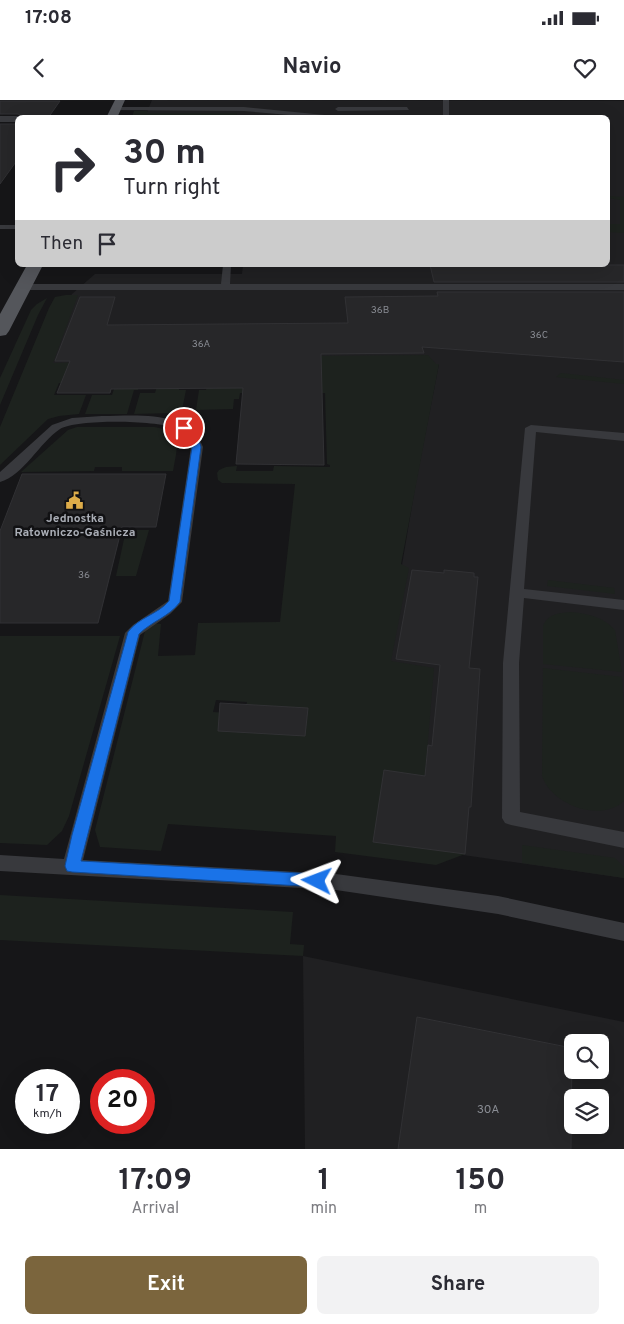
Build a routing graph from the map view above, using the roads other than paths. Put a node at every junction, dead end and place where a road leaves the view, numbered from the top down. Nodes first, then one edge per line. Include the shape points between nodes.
1 (446, 100) edge
2 (115, 109) edge
3 (244, 109) junction
4 (407, 110) dead end
5 (316, 115) edge
6 (446, 115) edge
7 (0, 119) edge
8 (15, 119) edge
9 (15, 227) edge
10 (0, 228) edge
11 (34, 267) edge
12 (228, 267) edge
13 (23, 287) junction
14 (225, 287) junction
15 (624, 287) edge
16 (6, 306) edge
17 (0, 331) edge
18 (624, 437) edge
19 (0, 478) edge
20 (517, 593) junction
21 (624, 605) edge
22 (624, 840) edge
23 (0, 863) edge
24 (72, 866) junction
25 (624, 932) edge

1 - 6 lane
2 - 3 lane
3 - 4 lane
3 - 5 lane
7 - 8 street
9 - 10 lane
11 - 13 main road
12 - 14 lane
13 - 14 lane
13 - 16 main road
14 - 15 lane
16 - 17 main road
18 - 20 lane via 531,428
19 - 24 lane via 57,427 71,421 169,422 184,428 197,447 174,602 167,611 143,623 134,632
20 - 21 lane
20 - 22 lane via 511,663 511,818
23 - 24 lane
24 - 25 lane via 336,882 498,905

